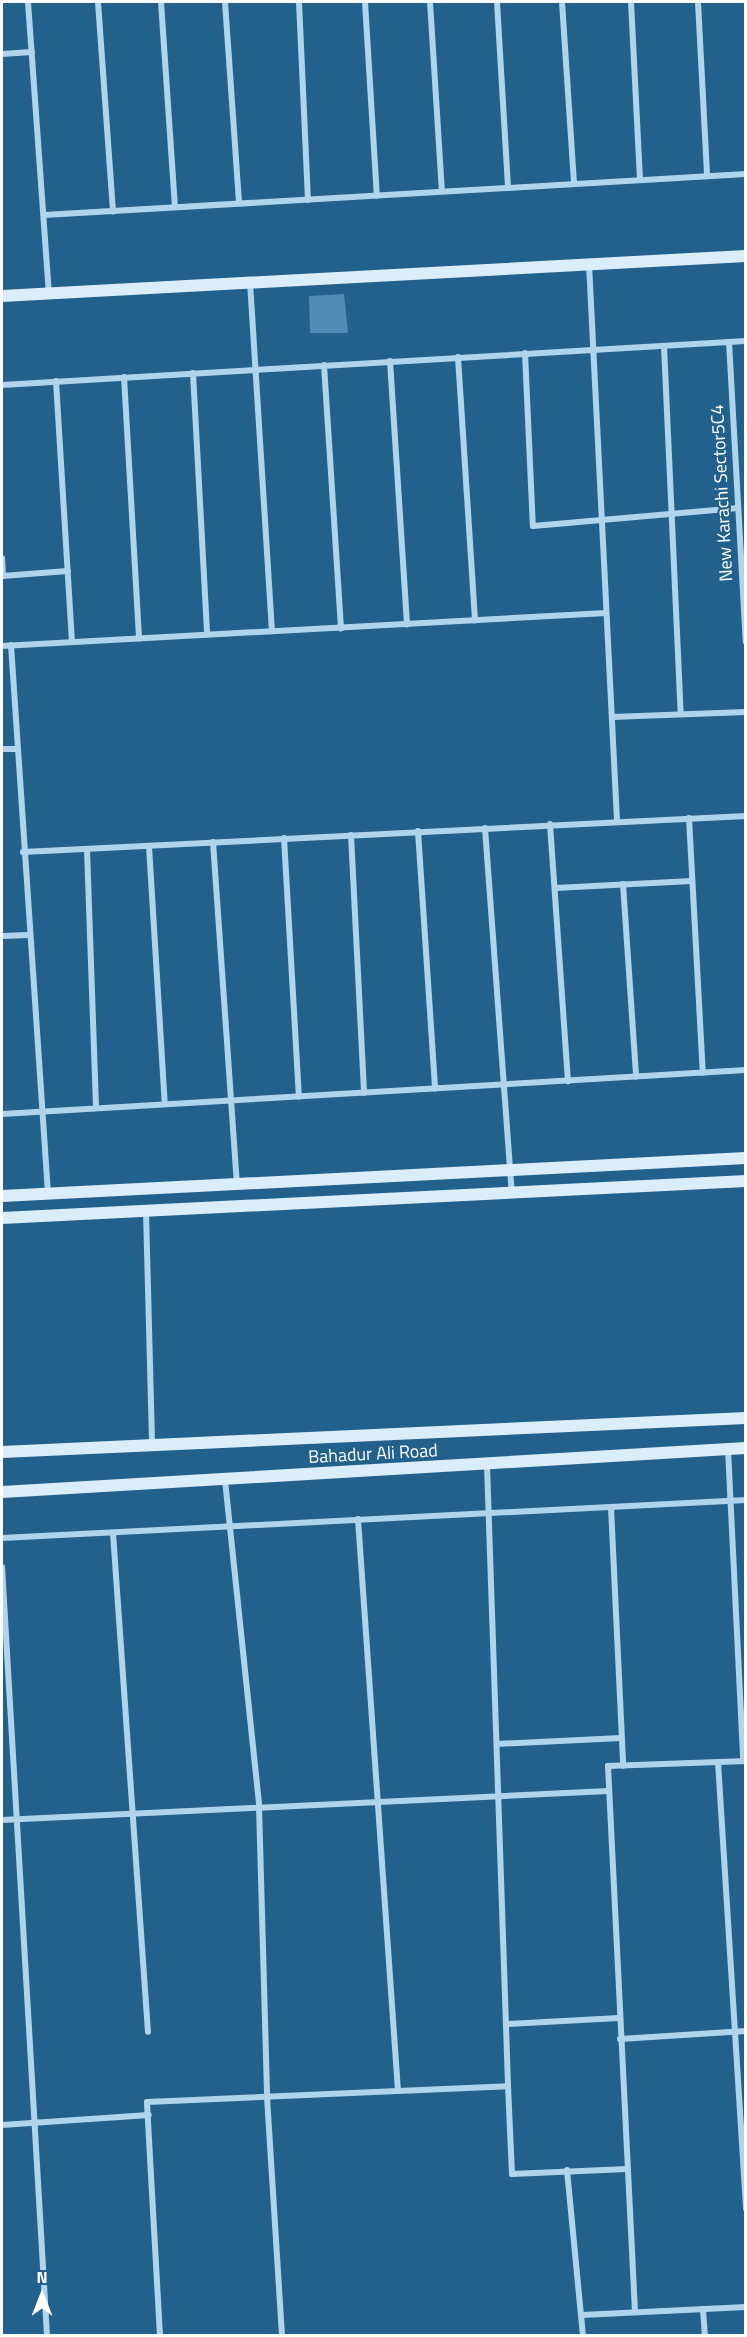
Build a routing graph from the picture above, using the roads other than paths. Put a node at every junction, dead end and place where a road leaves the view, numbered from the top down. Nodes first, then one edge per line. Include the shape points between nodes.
1 (28, 2) edge
2 (98, 2) edge
3 (160, 2) edge
4 (225, 2) edge
5 (298, 2) edge
6 (365, 2) edge
7 (430, 2) edge
8 (497, 2) edge
9 (562, 2) edge
10 (631, 2) edge
11 (698, 2) edge
12 (32, 52) junction
13 (2, 54) edge
14 (746, 174) edge
15 (708, 176) junction
16 (640, 180) junction
17 (574, 184) junction
18 (508, 188) junction
19 (441, 192) junction
20 (377, 196) junction
21 (308, 200) junction
22 (239, 203) junction
23 (175, 207) junction
24 (113, 211) junction
25 (44, 215) junction
26 (746, 256) edge
27 (589, 262) junction
28 (250, 282) junction
29 (49, 294) junction
30 (2, 296) edge
31 (746, 341) edge
32 (729, 342) junction
33 (664, 345) junction
34 (593, 349) junction
35 (525, 353) junction
36 (458, 357) junction
37 (390, 362) junction
38 (324, 365) junction
39 (258, 369) junction
40 (193, 373) junction
41 (124, 377) junction
42 (56, 381) junction
43 (2, 385) edge
44 (738, 508) junction
45 (672, 517) junction
46 (602, 522) junction
47 (2, 558) edge
48 (68, 571) junction
49 (2, 576) edge
50 (744, 592) edge
51 (606, 613) junction
52 (475, 620) junction
53 (407, 624) junction
54 (341, 627) junction
55 (272, 631) junction
56 (207, 635) junction
57 (139, 639) junction
58 (72, 642) junction
59 (746, 642) edge
60 (11, 645) junction
61 (2, 646) edge
62 (746, 712) edge
63 (681, 714) junction
64 (612, 717) junction
65 (17, 748) junction
66 (2, 749) edge
67 (746, 816) edge
68 (689, 818) junction
69 (617, 820) junction
70 (550, 824) junction
71 (484, 828) junction
72 (418, 831) junction
73 (351, 835) junction
74 (284, 838) junction
75 (213, 842) junction
76 (149, 846) junction
77 (87, 849) junction
78 (23, 852) junction
79 (692, 881) junction
80 (622, 884) junction
81 (555, 888) junction
82 (28, 935) junction
83 (2, 936) edge
84 (746, 1070) edge
85 (703, 1073) junction
86 (636, 1077) junction
87 (568, 1081) junction
88 (502, 1085) junction
89 (435, 1088) junction
90 (364, 1093) junction
91 (299, 1096) junction
92 (232, 1100) junction
93 (165, 1104) junction
94 (96, 1108) junction
95 (39, 1112) junction
96 (2, 1114) edge
97 (746, 1158) edge
98 (510, 1174) junction
99 (746, 1181) edge
100 (237, 1187) junction
101 (48, 1193) junction
102 (512, 1195) junction
103 (2, 1196) edge
104 (147, 1212) junction
105 (2, 1218) edge
106 (746, 1418) edge
107 (152, 1445) junction
108 (746, 1448) edge
109 (728, 1449) junction
110 (2, 1452) edge
111 (487, 1465) junction
112 (225, 1480) junction
113 (2, 1492) edge
114 (746, 1500) edge
115 (730, 1501) junction
116 (611, 1506) junction
117 (486, 1512) junction
118 (358, 1519) junction
119 (229, 1526) junction
120 (113, 1533) junction
121 (2, 1538) edge
122 (2, 1567) edge
123 (621, 1738) junction
124 (497, 1744) junction
125 (744, 1761) edge
126 (718, 1762) junction
127 (623, 1766) junction
128 (608, 1791) junction
129 (498, 1796) junction
130 (376, 1801) junction
131 (259, 1806) junction
132 (130, 1813) junction
133 (17, 1819) junction
134 (2, 1820) edge
135 (619, 2018) junction
136 (506, 2024) junction
137 (736, 2031) junction
138 (746, 2031) edge
139 (148, 2032) dead end
140 (620, 2039) junction
141 (508, 2086) junction
142 (399, 2091) junction
143 (267, 2097) junction
144 (149, 2115) junction
145 (35, 2122) junction
146 (2, 2124) edge
147 (627, 2169) junction
148 (567, 2170) junction
149 (746, 2209) edge
150 (746, 2307) edge
151 (703, 2309) junction
152 (635, 2312) junction
153 (582, 2315) junction
154 (47, 2336) edge
155 (160, 2336) edge
156 (282, 2336) edge
157 (583, 2336) edge
158 (705, 2336) edge

1 - 12 street
2 - 24 street
3 - 23 street
4 - 22 street
5 - 21 street
6 - 20 street
7 - 19 street
8 - 18 street
9 - 17 street
10 - 16 street
11 - 15 street
12 - 13 street
12 - 25 street
14 - 15 street
15 - 16 street
16 - 17 street
17 - 18 street
18 - 19 street
19 - 20 street
20 - 21 street
21 - 22 street
22 - 23 street
23 - 24 street
24 - 25 street
25 - 29 street
26 - 27 street
27 - 28 street
27 - 34 street
28 - 29 street
28 - 39 street
29 - 30 street
31 - 32 street
32 - 33 street
32 - 44 street, New Karachi Sector5C4
33 - 34 street
33 - 45 street
34 - 35 street
34 - 46 street
35 - 36 street
35 - 46 street via 533,526
36 - 37 street
36 - 52 street
37 - 38 street
37 - 53 street
38 - 39 street
38 - 54 street
39 - 40 street
39 - 55 street
40 - 41 street
40 - 56 street
41 - 42 street
41 - 57 street
42 - 43 street
42 - 48 street
44 - 45 street
44 - 50 street, New Karachi Sector5C4
45 - 46 street
45 - 63 street
46 - 51 street
47 - 49 street
48 - 49 street
48 - 58 street
50 - 59 street, New Karachi Sector5C4
51 - 52 street
51 - 64 street
52 - 53 street
53 - 54 street
54 - 55 street
55 - 56 street
56 - 57 street
57 - 58 street
58 - 60 street
60 - 61 street
60 - 65 street
62 - 63 street
63 - 64 street
64 - 69 street
65 - 66 street
65 - 78 street
67 - 68 street
68 - 69 street
68 - 79 street
69 - 70 street
70 - 71 street
70 - 81 street
71 - 72 street
71 - 88 street
72 - 73 street
72 - 89 street
73 - 74 street
73 - 90 street
74 - 75 street
74 - 91 street
75 - 76 street
75 - 92 street
76 - 77 street
76 - 93 street
77 - 78 street
77 - 94 street
78 - 82 street
79 - 80 street
79 - 85 street
80 - 81 street
80 - 86 street
81 - 87 street
82 - 83 street
82 - 95 street
84 - 85 street
85 - 86 street
86 - 87 street
87 - 88 street
88 - 89 street
88 - 98 street
89 - 90 street
90 - 91 street
91 - 92 street
92 - 93 street
92 - 100 street
93 - 94 street
94 - 95 street
95 - 96 street
95 - 101 street
97 - 98 street
98 - 100 street
98 - 102 street
99 - 102 street
100 - 101 street
101 - 103 street
102 - 104 street
104 - 105 street
104 - 107 street
106 - 107 street, Bahadur Ali Road
107 - 110 street, Bahadur Ali Road
108 - 109 street, Bahadur Ali Road
109 - 111 street, Bahadur Ali Road
109 - 115 street
111 - 112 street, Bahadur Ali Road
111 - 117 street
112 - 113 street, Bahadur Ali Road
112 - 119 street
114 - 115 street
115 - 116 street
115 - 125 street
116 - 117 street
116 - 123 street
117 - 118 street
117 - 124 street
118 - 119 street
118 - 130 street
119 - 120 street
119 - 131 street
120 - 121 street
120 - 132 street
122 - 133 street
123 - 124 street
123 - 127 street
124 - 129 street
125 - 126 street
126 - 127 street
126 - 137 street
127 - 128 street via 608,1766
128 - 129 street
128 - 135 street
129 - 130 street
129 - 136 street
130 - 131 street
130 - 142 street
131 - 132 street
131 - 143 street
132 - 133 street
132 - 139 street
133 - 134 street
133 - 145 street
135 - 136 street
135 - 140 street
136 - 141 street
137 - 138 street
137 - 140 street
137 - 149 street
140 - 147 street
141 - 142 street
141 - 148 street via 512,2174
142 - 143 street
143 - 144 street via 147,2102
143 - 156 street
144 - 145 street
144 - 155 street
145 - 146 street
145 - 154 street
147 - 148 street
147 - 152 street
148 - 153 street
150 - 151 street
151 - 152 street
151 - 158 street
152 - 153 street
153 - 157 street

